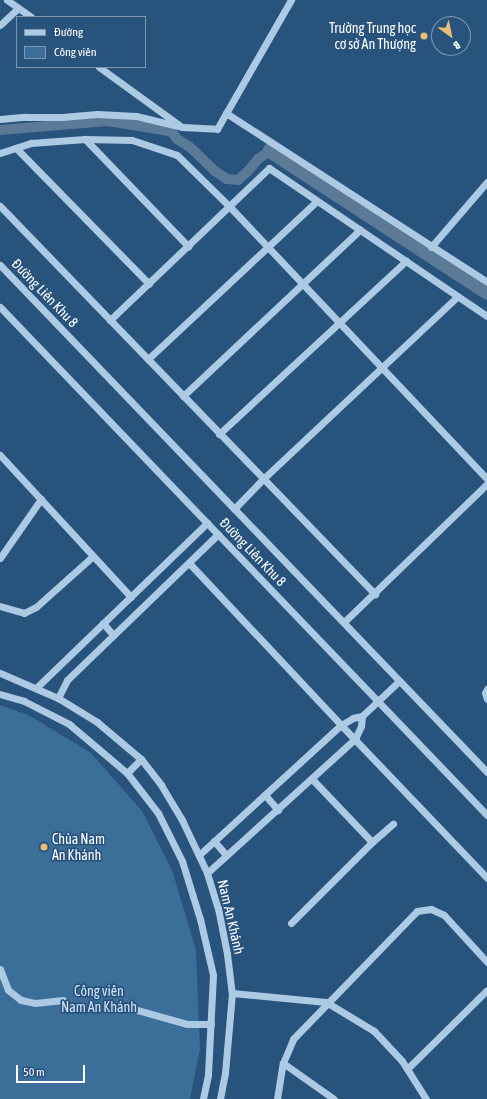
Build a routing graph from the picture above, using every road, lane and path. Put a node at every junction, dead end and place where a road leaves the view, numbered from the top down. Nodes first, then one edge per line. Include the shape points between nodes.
1 (7, 0) edge
2 (291, 0) edge
3 (18, 8) junction
4 (30, 16) edge
5 (0, 25) edge
6 (100, 68) edge
7 (226, 114) junction
8 (0, 119) edge
9 (182, 127) junction
10 (85, 139) junction
11 (16, 148) junction
12 (0, 153) edge
13 (487, 182) edge
14 (317, 201) junction
15 (0, 206) edge
16 (230, 207) junction
17 (360, 230) junction
18 (188, 246) junction
19 (268, 247) junction
20 (431, 247) junction
21 (406, 261) junction
22 (0, 265) edge
23 (487, 282) edge
24 (149, 284) junction
25 (302, 284) junction
26 (458, 296) junction
27 (0, 307) edge
28 (487, 316) edge
29 (110, 320) junction
30 (339, 322) junction
31 (148, 359) junction
32 (382, 368) junction
33 (183, 396) junction
34 (219, 434) junction
35 (0, 455) edge
36 (263, 479) junction
37 (487, 479) edge
38 (487, 484) edge
39 (41, 499) junction
40 (234, 510) junction
41 (207, 523) junction
42 (218, 534) junction
43 (93, 556) junction
44 (0, 558) edge
45 (189, 563) junction
46 (375, 594) junction
47 (131, 597) junction
48 (0, 606) edge
49 (344, 622) junction
50 (103, 623) junction
51 (114, 635) junction
52 (0, 673) edge
53 (399, 681) junction
54 (36, 688) junction
55 (487, 689) edge
56 (0, 694) edge
57 (58, 698) junction
58 (487, 699) edge
59 (378, 701) junction
60 (362, 716) junction
61 (341, 725) junction
62 (355, 739) junction
63 (141, 759) junction
64 (487, 772) edge
65 (127, 773) junction
66 (312, 779) junction
67 (265, 795) junction
68 (278, 810) junction
69 (487, 815) edge
70 (393, 824) dead end
71 (214, 841) junction
72 (372, 842) junction
73 (199, 855) junction
74 (226, 855) junction
75 (207, 873) junction
76 (487, 878) edge
77 (291, 923) dead end
78 (487, 962) edge
79 (0, 969) edge
80 (487, 990) edge
81 (232, 993) junction
82 (63, 1000) dead end
83 (326, 1002) junction
84 (124, 1006) dead end
85 (211, 1024) junction
86 (283, 1063) junction
87 (407, 1069) junction
88 (203, 1099) edge
89 (220, 1099) edge
90 (277, 1099) edge
91 (334, 1099) edge
92 (426, 1099) edge

1 - 3 street
2 - 7 street
3 - 4 street
3 - 5 street
6 - 9 street
7 - 9 street via 217,129
7 - 20 street
8 - 9 street via 97,114 136,116
10 - 11 street via 31,143
10 - 16 street via 132,140 177,155
10 - 18 street
11 - 12 street
11 - 24 street
13 - 20 street
14 - 16 street via 269,168
14 - 17 street
14 - 19 street
15 - 29 street
16 - 18 street
16 - 19 street
17 - 21 street
17 - 25 street
18 - 24 street
19 - 25 street
19 - 31 street
20 - 23 street
21 - 26 street
21 - 30 street
22 - 40 street, Đường Liên Khu 8
24 - 29 street
25 - 30 street
25 - 33 street
26 - 28 street
26 - 32 street
27 - 41 street, Đường Liên Khu 8
29 - 31 street
30 - 32 street
30 - 34 street
31 - 33 street
32 - 36 street
32 - 37 street
33 - 34 street
34 - 36 street
35 - 39 street
36 - 40 street
36 - 46 street
38 - 46 street
39 - 43 street
39 - 44 street
40 - 49 street, Đường Liên Khu 8
41 - 42 street, Đường Liên Khu 8
41 - 47 street
42 - 45 street
42 - 59 street, Đường Liên Khu 8
43 - 47 street
43 - 48 street via 36,607 24,613
45 - 51 street
45 - 61 street
46 - 49 street
47 - 50 street
49 - 53 street, Đường Liên Khu 8
50 - 51 street
50 - 54 street
51 - 57 street via 67,680
52 - 54 street, Nam An Khánh
53 - 59 street
53 - 64 street, Đường Liên Khu 8
54 - 57 street, Nam An Khánh
55 - 58 street
56 - 65 street via 24,701 69,724
57 - 63 street, Nam An Khánh via 97,722
59 - 60 street
59 - 69 street, Đường Liên Khu 8
60 - 61 street
60 - 62 street via 362,726
61 - 62 street
61 - 67 street
62 - 66 street
62 - 76 street
63 - 65 street
63 - 73 street, Nam An Khánh via 161,785
65 - 85 street via 158,813 182,861 200,919 213,976
66 - 68 street
66 - 72 street
67 - 68 street
67 - 71 street
68 - 74 street
70 - 72 street
71 - 73 street
71 - 74 street
72 - 77 street
73 - 75 street, Nam An Khánh
74 - 75 street
75 - 81 street, Nam An Khánh via 218,908
78 - 83 street via 444,915 431,909 417,912
79 - 82 street via 8,990 21,1000 35,1003
80 - 87 street
81 - 83 street
81 - 89 street, Nam An Khánh via 225,1073
83 - 86 street via 293,1039
83 - 87 street via 374,1031
84 - 85 street via 187,1024
85 - 88 street via 208,1074
86 - 90 street
86 - 91 street
87 - 92 street

